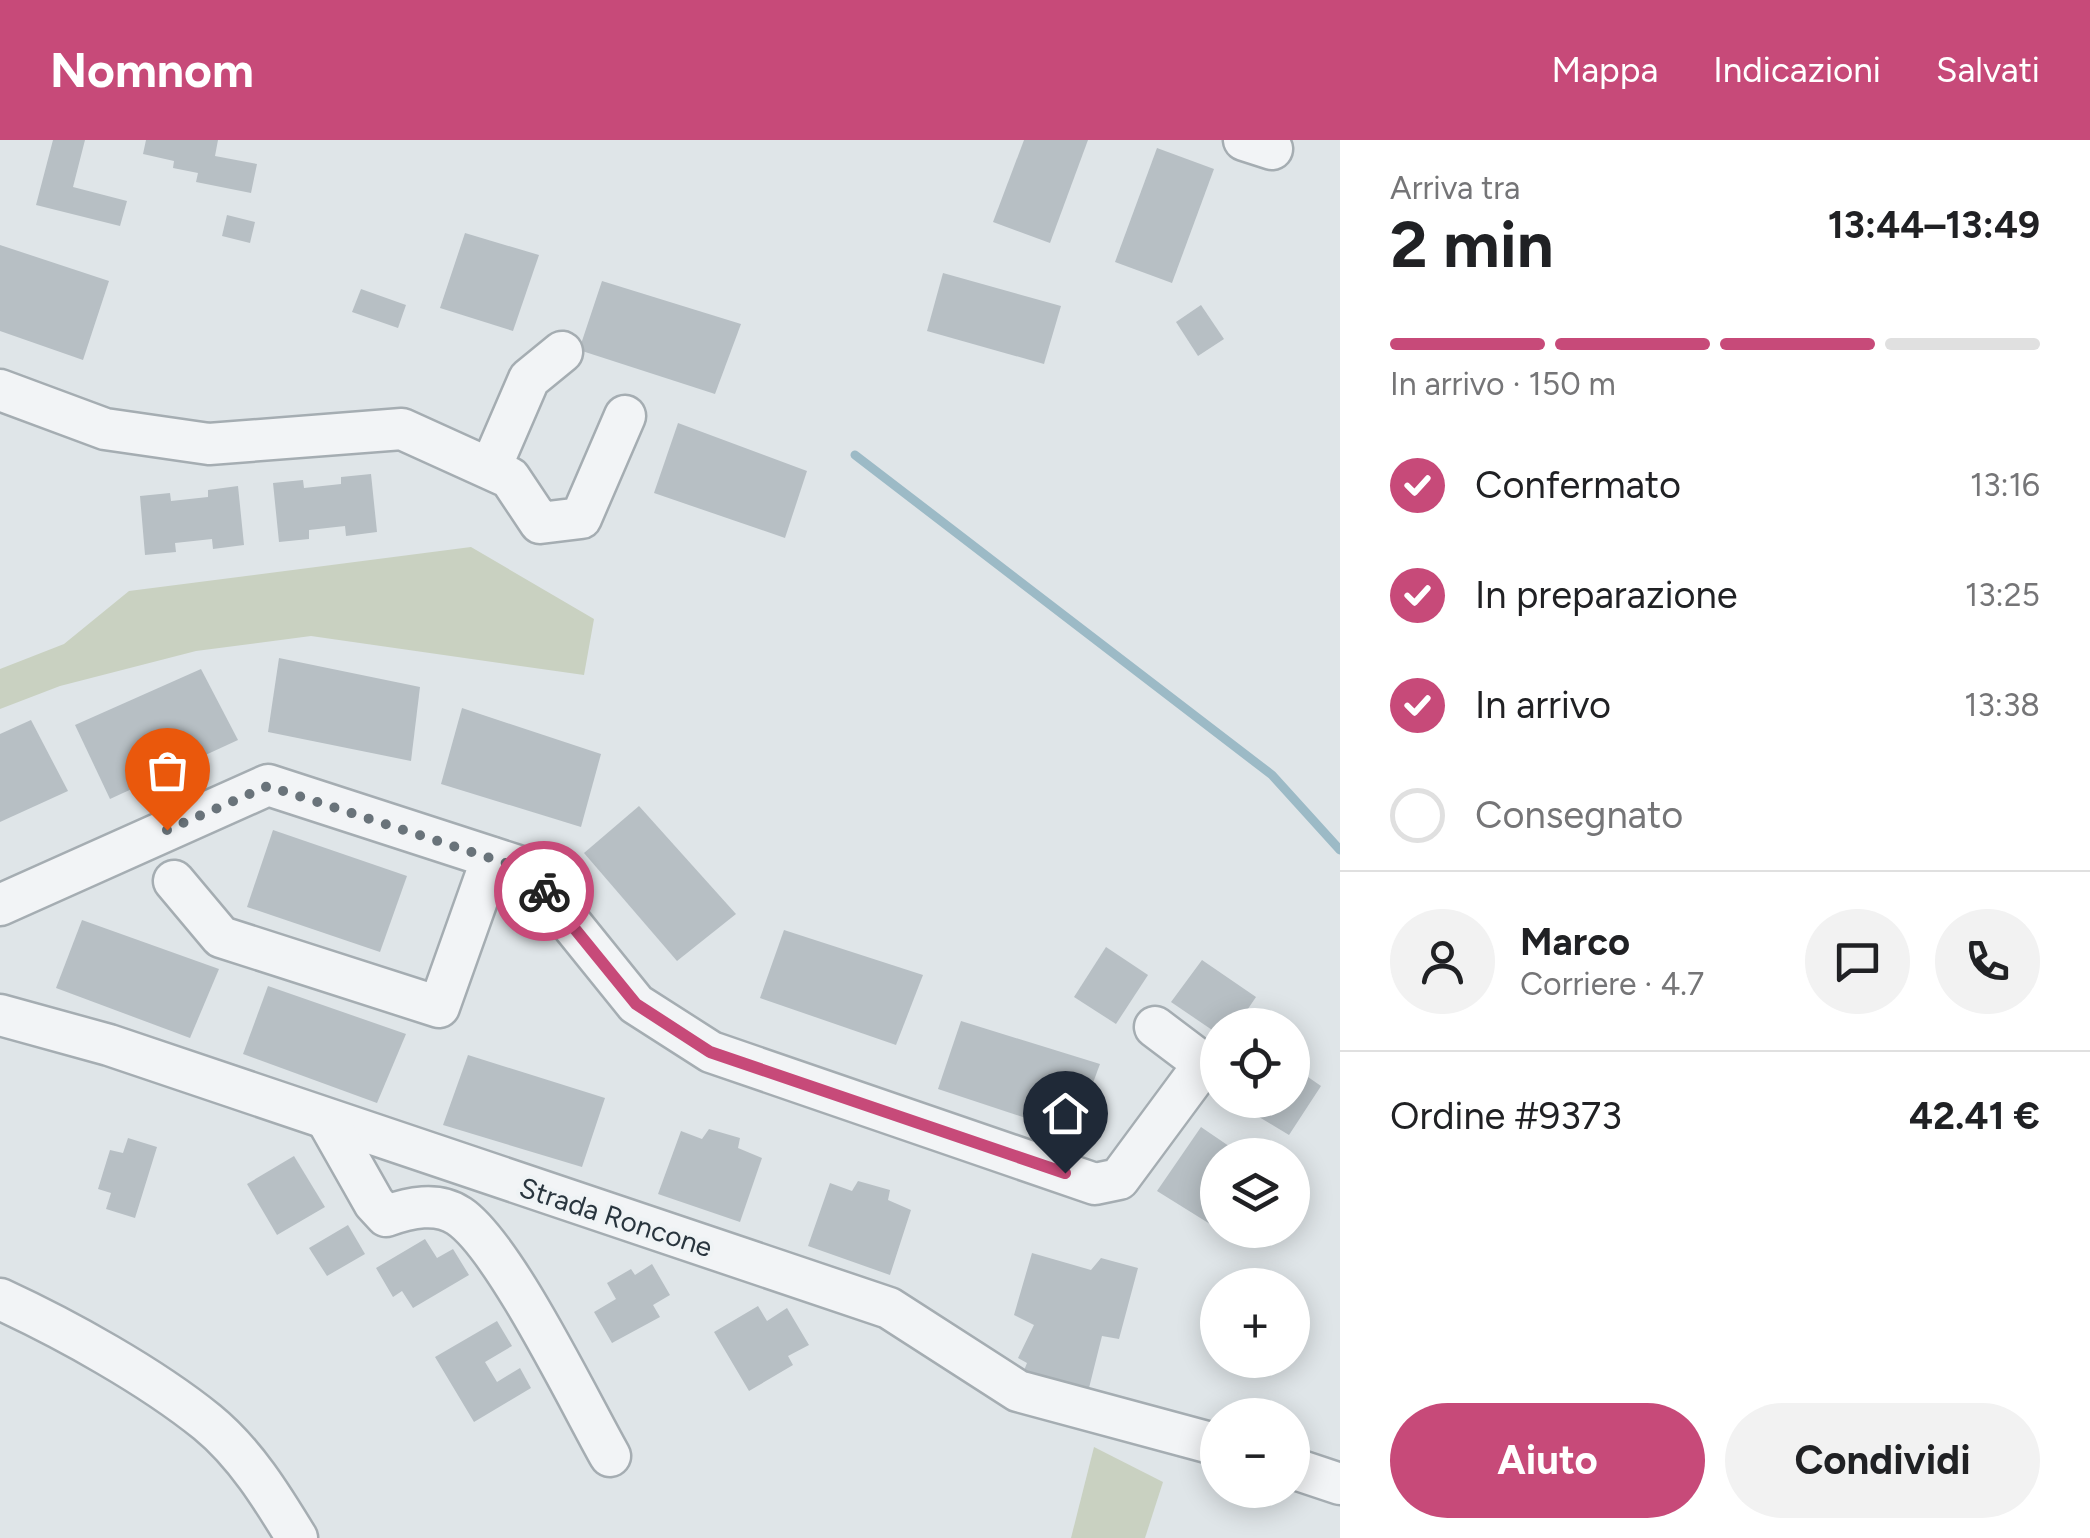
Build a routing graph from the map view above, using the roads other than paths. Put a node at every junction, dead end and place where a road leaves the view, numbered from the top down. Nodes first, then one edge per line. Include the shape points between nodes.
1 (562, 352) dead end
2 (0, 390) edge
3 (625, 416) dead end
4 (491, 468) junction
5 (492, 858) junction
6 (174, 880) dead end
7 (0, 905) edge
8 (0, 1015) edge
9 (1155, 1027) dead end
10 (327, 1120) junction
11 (0, 1299) edge
12 (1200, 1440) edge
13 (610, 1456) dead end
14 (1310, 1474) edge
15 (1340, 1484) edge
16 (298, 1538) edge

1 - 4 street via 529,379
2 - 4 street via 105,430 209,444 402,430
3 - 4 street via 580,518 540,523 510,478
5 - 6 street via 439,1007 222,937
5 - 7 street via 268,786
5 - 9 street via 527,870 636,1004 710,1052 1095,1184 1119,1179 1204,1064
8 - 10 street, Strada Roncone
10 - 12 street, Strada Roncone via 889,1308 1018,1391
10 - 13 street via 386,1216 419,1206 459,1216 499,1262
11 - 16 street via 209,1424 245,1461
14 - 15 street

